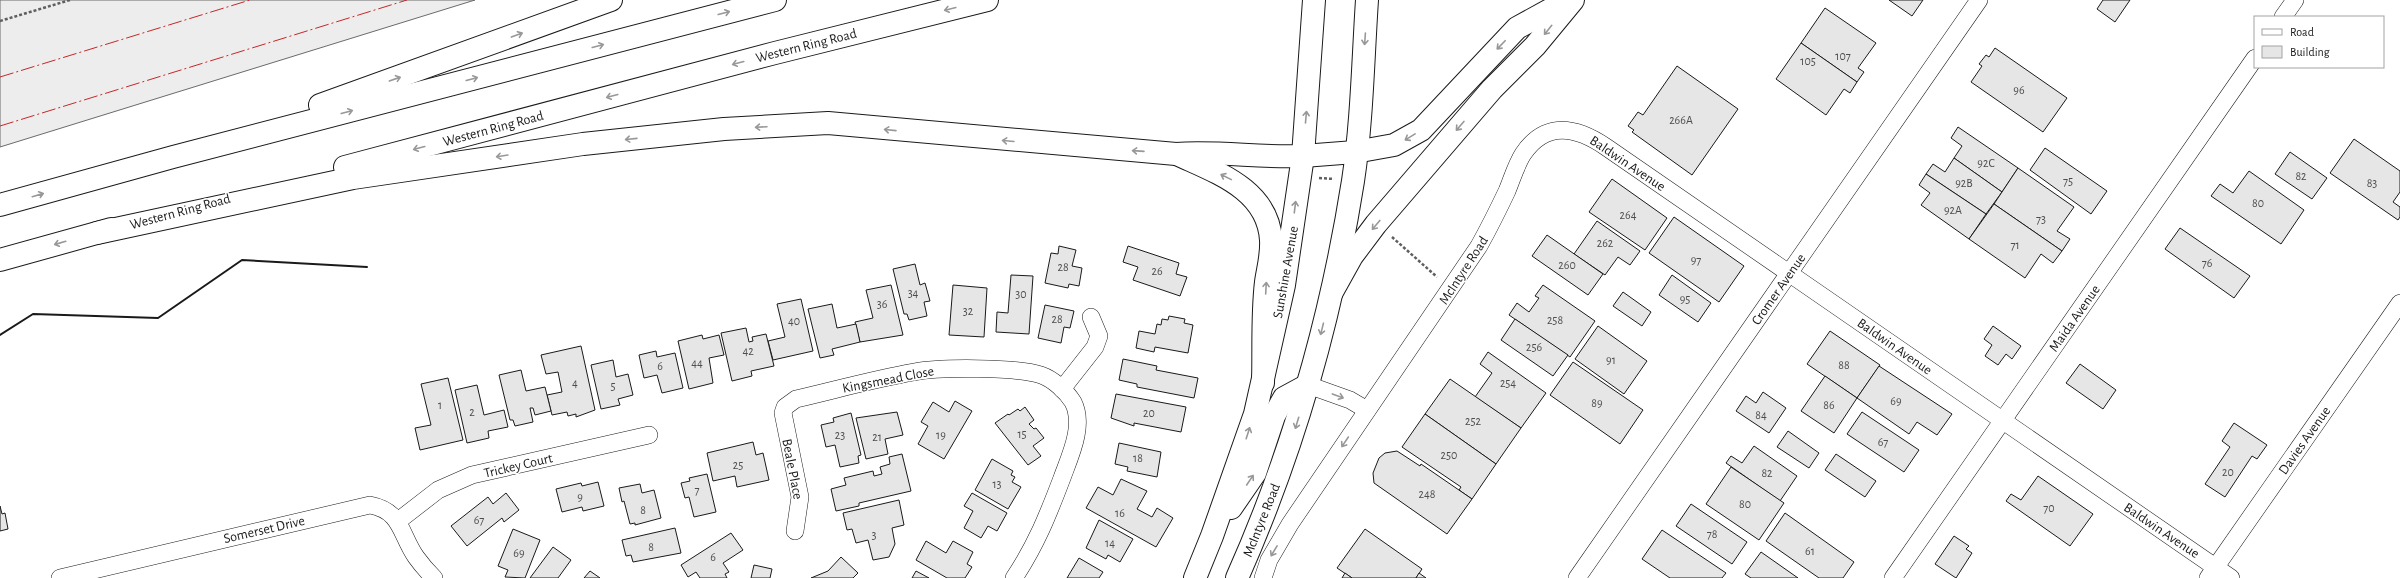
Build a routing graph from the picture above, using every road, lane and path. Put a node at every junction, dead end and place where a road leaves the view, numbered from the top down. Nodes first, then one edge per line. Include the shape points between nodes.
1 (70, 0) edge
2 (611, 0) edge
3 (776, 0) edge
4 (987, 0) edge
5 (1314, 0) edge
6 (1367, 0) edge
7 (1567, 0) edge
8 (1573, 0) edge
9 (1979, 0) edge
10 (2295, 0) edge
11 (2284, 16) edge
12 (0, 21) edge
13 (2254, 59) edge
14 (1553, 130) joint
15 (1355, 152) junction
16 (1176, 154) junction
17 (1303, 156) junction
18 (173, 157) junction
19 (0, 205) edge
20 (1376, 224) junction
21 (97, 233) junction
22 (0, 260) edge
23 (1789, 273) junction
24 (1451, 289) junction
25 (1332, 292) junction
26 (2400, 303) edge
27 (1091, 317) dead end
28 (1263, 383) junction
29 (1308, 385) junction
30 (1062, 389) junction
31 (785, 407) joint
32 (1367, 410) junction
33 (2003, 421) junction
34 (649, 435) dead end
35 (398, 521) junction
36 (795, 532) dead end
37 (1212, 536) junction
38 (2212, 573) edge
39 (1198, 577) edge
40 (60, 578) edge
41 (434, 578) edge
42 (1014, 578) edge
43 (1237, 578) edge
44 (1263, 578) edge
45 (1577, 578) edge
46 (1893, 578) edge
47 (2231, 578) edge

1 - 12 path
18 -> 2 main road via 464,55
18 -> 3 main road
4 -> 21 main road, Western Ring Road via 775,53
17 -> 5 main road, Sunshine Avenue
6 -> 15 main road
7 -> 15 main road via 1517,28 1421,130 1394,145
8 -> 20 main road via 1535,46 1492,89
9 - 23 street, Cromer Avenue
10 - 11 street
13 - 33 street, Maida Avenue
14 - 23 street, Baldwin Avenue via 1573,131 1592,137
14 - 24 street, McIntyre Road via 1532,143 1523,154 1494,219
15 - 17 main road
15 - 25 main road via 1353,181
16 - 17 main road via 1205,152
16 -> 21 main road via 828,123 724,129 583,144 353,178
28 -> 16 main road via 1266,283 1271,257 1270,229 1257,202 1244,188 1231,179
28 -> 17 main road, Sunshine Avenue via 1288,266
19 -> 18 main road
20 - 24 path
20 -> 25 main road via 1352,256
21 -> 22 main road, Western Ring Road
23 - 33 street, Baldwin Avenue
23 - 45 street, Cromer Avenue
24 - 32 street, McIntyre Road
25 -> 29 main road
26 - 38 street, Davies Avenue
27 - 30 street via 1099,336 1095,347
37 -> 28 main road, Sunshine Avenue via 1250,429
29 -> 32 street via 1350,400
37 -> 29 main road via 1255,473 1274,416 1284,398
29 -> 43 main road, McIntyre Road via 1266,513
30 - 31 street, Kingsmead Close via 1052,380 1040,375 1009,371 938,369 914,372 796,399
30 - 42 street, Kingsmead Close via 1073,402 1077,418 1072,449 1038,540
31 - 36 street, Beale Place via 784,421 800,496
32 -> 44 street, McIntyre Road via 1290,524 1269,560
33 - 38 street, Baldwin Avenue
33 - 46 street, Maida Avenue
34 - 35 street, Trickey Court via 472,475 438,490
35 - 40 street, Somerset Drive via 380,507 370,505
35 - 41 street, Somerset Drive via 415,556
37 - 39 main road
38 - 47 street, Baldwin Avenue

